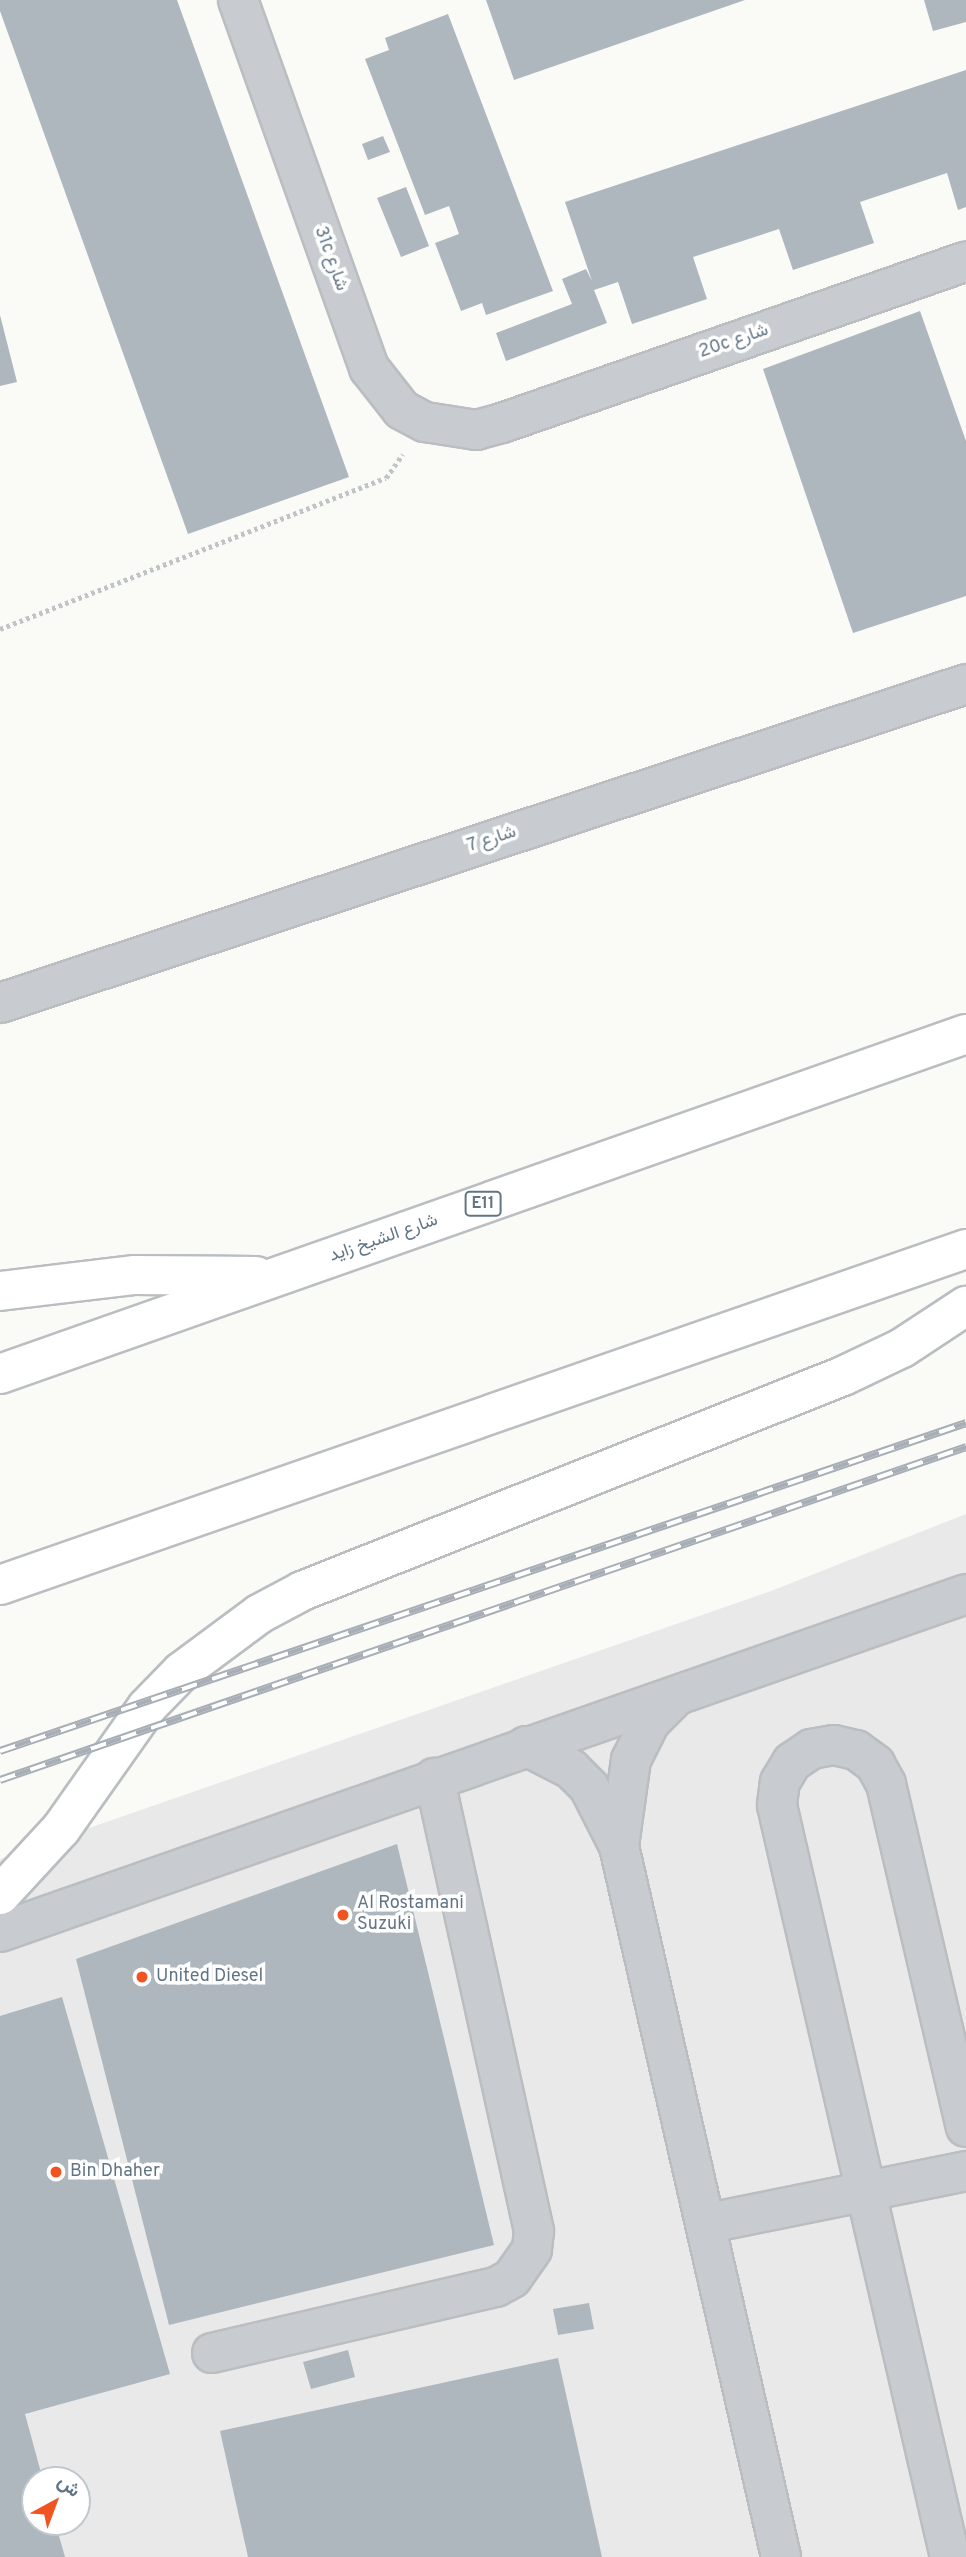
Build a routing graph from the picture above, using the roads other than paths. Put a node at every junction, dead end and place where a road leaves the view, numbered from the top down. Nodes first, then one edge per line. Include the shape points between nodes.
1 (238, 0) edge
2 (966, 261) edge
3 (502, 423) joint
4 (966, 684) edge
5 (6, 999) edge
6 (966, 1034) edge
7 (966, 1249) edge
8 (275, 1277) junction
9 (0, 1291) edge
10 (966, 1306) edge
11 (0, 1374) edge
12 (0, 1585) edge
13 (966, 1594) edge
14 (677, 1695) junction
15 (526, 1746) junction
16 (434, 1778) junction
17 (619, 1846) junction
18 (0, 1895) edge
19 (0, 1932) edge
20 (966, 2127) edge
21 (966, 2171) edge
22 (869, 2191) junction
23 (708, 2223) junction
24 (212, 2353) dead end
25 (781, 2557) edge
26 (950, 2557) edge

1 - 3 street, 31c شارع via 369,368 402,410 425,422 463,429
2 - 3 street, 20c شارع
4 - 5 street, شارع 7
6 - 8 highway, شارع الشيخ زايد / E11
7 - 12 highway
8 - 9 highway via 135,1275
8 - 11 highway, شارع الشيخ زايد / E11
10 - 18 highway via 902,1348 843,1376 302,1591 259,1614 181,1672 147,1707 61,1829
13 - 14 street
14 - 15 street
14 - 17 street via 650,1722 631,1760
15 - 16 street
15 - 17 street via 571,1769 589,1787
16 - 19 street
16 - 24 street via 534,2231 532,2249 518,2272 496,2287
17 - 23 street
20 - 22 street via 886,1784 875,1764 856,1750 834,1745 811,1749 792,1762 780,1783 777,1805
21 - 22 street
22 - 23 street
22 - 26 street
23 - 25 street

